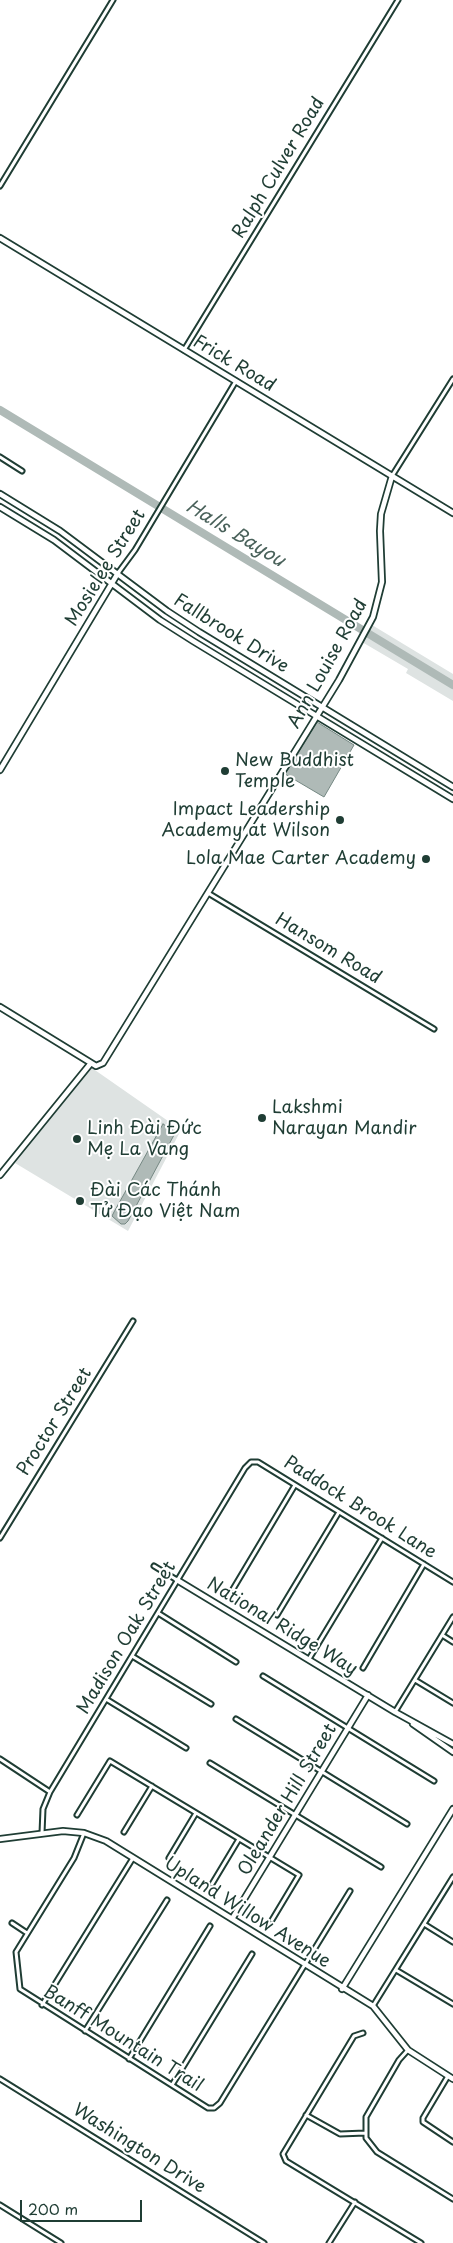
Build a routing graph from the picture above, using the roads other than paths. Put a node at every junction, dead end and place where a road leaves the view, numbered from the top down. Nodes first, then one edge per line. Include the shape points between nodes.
1 (113, 0) edge
2 (398, 0) edge
3 (0, 186) edge
4 (0, 238) edge
5 (184, 350) junction
6 (453, 379) edge
7 (236, 381) junction
8 (0, 457) edge
9 (22, 470) dead end
10 (392, 476) junction
11 (0, 494) edge
12 (0, 507) edge
13 (453, 513) edge
14 (118, 573) junction
15 (113, 583) junction
16 (322, 707) junction
17 (316, 716) junction
18 (0, 770) edge
19 (453, 788) edge
20 (453, 799) edge
21 (208, 893) junction
22 (0, 1008) edge
23 (434, 1029) dead end
24 (92, 1063) junction
25 (0, 1175) edge
26 (133, 1321) dead end
27 (251, 1462) joint
28 (295, 1485) junction
29 (339, 1512) junction
30 (0, 1538) edge
31 (382, 1538) junction
32 (424, 1564) junction
33 (154, 1566) dead end
34 (177, 1580) junction
35 (453, 1582) edge
36 (234, 1589) dead end
37 (158, 1613) junction
38 (277, 1615) dead end
39 (453, 1618) edge
40 (442, 1635) junction
41 (453, 1642) edge
42 (132, 1656) junction
43 (309, 1659) junction
44 (236, 1662) dead end
45 (363, 1668) dead end
46 (263, 1676) dead end
47 (415, 1680) junction
48 (368, 1695) junction
49 (106, 1699) junction
50 (211, 1704) dead end
51 (453, 1704) edge
52 (395, 1712) junction
53 (236, 1719) dead end
54 (348, 1728) junction
55 (453, 1744) edge
56 (186, 1748) dead end
57 (453, 1752) edge
58 (0, 1758) edge
59 (210, 1763) dead end
60 (321, 1772) junction
61 (434, 1780) dead end
62 (152, 1786) junction
63 (50, 1792) junction
64 (453, 1809) edge
65 (196, 1813) junction
66 (295, 1814) junction
67 (77, 1815) dead end
68 (407, 1824) dead end
69 (124, 1832) dead end
70 (42, 1833) junction
71 (84, 1833) junction
72 (0, 1839) edge
73 (239, 1839) junction
74 (269, 1857) junction
75 (133, 1858) junction
76 (169, 1858) dead end
77 (381, 1867) dead end
78 (453, 1877) edge
79 (212, 1884) dead end
80 (350, 1891) dead end
81 (166, 1900) dead end
82 (232, 1919) junction
83 (272, 1920) dead end
84 (12, 1923) dead end
85 (424, 1924) junction
86 (210, 1926) dead end
87 (27, 1933) junction
88 (453, 1942) edge
89 (252, 1954) dead end
90 (305, 1965) junction
91 (396, 1970) junction
92 (342, 1988) junction
93 (453, 2004) edge
94 (42, 2005) junction
95 (373, 2006) junction
96 (85, 2031) junction
97 (364, 2032) dead end
98 (408, 2050) junction
99 (129, 2059) junction
100 (448, 2076) junction
101 (0, 2079) edge
102 (453, 2079) edge
103 (172, 2085) junction
104 (306, 2115) junction
105 (365, 2133) junction
106 (453, 2142) edge
107 (453, 2199) edge
108 (355, 2202) junction
109 (0, 2205) edge
110 (61, 2243) edge
111 (264, 2243) edge
112 (328, 2243) edge
113 (421, 2243) edge

1 - 3 street
2 - 5 street, Ralph Culver Road
4 - 5 street, Frick Road
5 - 7 street, Frick Road
6 - 10 street, Ann Louise Road
7 - 10 street, Frick Road
7 - 14 street, Mosielee Street
8 - 9 street
10 - 13 street, Frick Road
10 - 16 street, Ann Louise Road via 380,525 382,588 372,620
11 - 14 street, Fallbrook Drive via 60,531
12 - 15 street, Fallbrook Drive via 54,540
14 - 15 street, Mosielee Street
14 - 16 street, Fallbrook Drive via 191,626
15 - 17 street, Fallbrook Drive via 160,620
15 - 18 street, Mosielee Street
16 - 17 street, Ann Louise Road
16 - 19 street, Fallbrook Drive
17 - 20 street, Fallbrook Drive
17 - 21 street, Ann Louise Road
21 - 23 street, Hansom Road
21 - 24 street, Ann Louise Road via 103,1063 96,1066
22 - 24 street
24 - 25 street
26 - 30 street, Proctor Street
27 - 28 street, Paddock Brook Lane via 258,1462
27 - 34 street, Madison Oak Street
28 - 29 street, Paddock Brook Lane
28 - 36 street
29 - 31 street, Paddock Brook Lane
29 - 38 street
31 - 32 street, Paddock Brook Lane
31 - 43 street
32 - 35 street, Paddock Brook Lane
32 - 45 street
33 - 34 street, National Ridge Way
34 - 37 street, Madison Oak Street
34 - 43 street, National Ridge Way
37 - 42 street, Madison Oak Street
37 - 44 street
39 - 40 street
40 - 41 street
40 - 47 street
42 - 49 street, Madison Oak Street
42 - 50 street
43 - 48 street, National Ridge Way
46 - 54 street
47 - 51 street
47 - 52 street
48 - 52 street, National Ridge Way
48 - 54 street, Oleander Hill Street
49 - 56 street
49 - 63 street, Madison Oak Street
52 - 55 street, National Ridge Way
52 - 57 street, National Ridge Way
53 - 60 street
54 - 60 street, Oleander Hill Street
54 - 61 street
58 - 63 street
59 - 66 street
60 - 66 street, Oleander Hill Street
60 - 68 street
62 - 65 street
62 - 67 street via 110,1761
62 - 69 street
63 - 70 street, Madison Oak Street via 43,1810
64 - 92 street
65 - 73 street
65 - 76 street
66 - 74 street, Oleander Hill Street
66 - 77 street
70 - 71 street, Upland Willow Avenue
70 - 72 street, Upland Willow Avenue
71 - 75 street, Upland Willow Avenue via 106,1841
71 - 87 street via 74,1858
73 - 74 street
73 - 79 street
74 - 82 street, Oleander Hill Street
74 - 83 street via 298,1875
75 - 82 street, Upland Willow Avenue
75 - 94 street
78 - 85 street
80 - 90 street
81 - 96 street
82 - 90 street, Upland Willow Avenue
84 - 87 street
85 - 88 street
85 - 91 street
86 - 99 street
87 - 94 street, Banff Mountain Trail via 16,1952 20,1989
89 - 103 street
90 - 92 street, Upland Willow Avenue
90 - 103 street, Banff Mountain Trail via 220,2103 208,2108
91 - 93 street
91 - 95 street
92 - 95 street, Upland Willow Avenue
94 - 96 street, Banff Mountain Trail
95 - 98 street, Upland Willow Avenue
96 - 99 street, Banff Mountain Trail
97 - 104 street via 354,2036
98 - 100 street, Upland Willow Avenue
98 - 105 street via 366,2117
99 - 103 street, Banff Mountain Trail
100 - 102 street, Upland Willow Avenue
100 - 106 street via 423,2122
101 - 111 street, Washington Drive
104 - 105 street via 340,2134
104 - 108 street via 283,2154 286,2161
105 - 107 street via 377,2152
108 - 112 street
108 - 113 street
109 - 110 street

